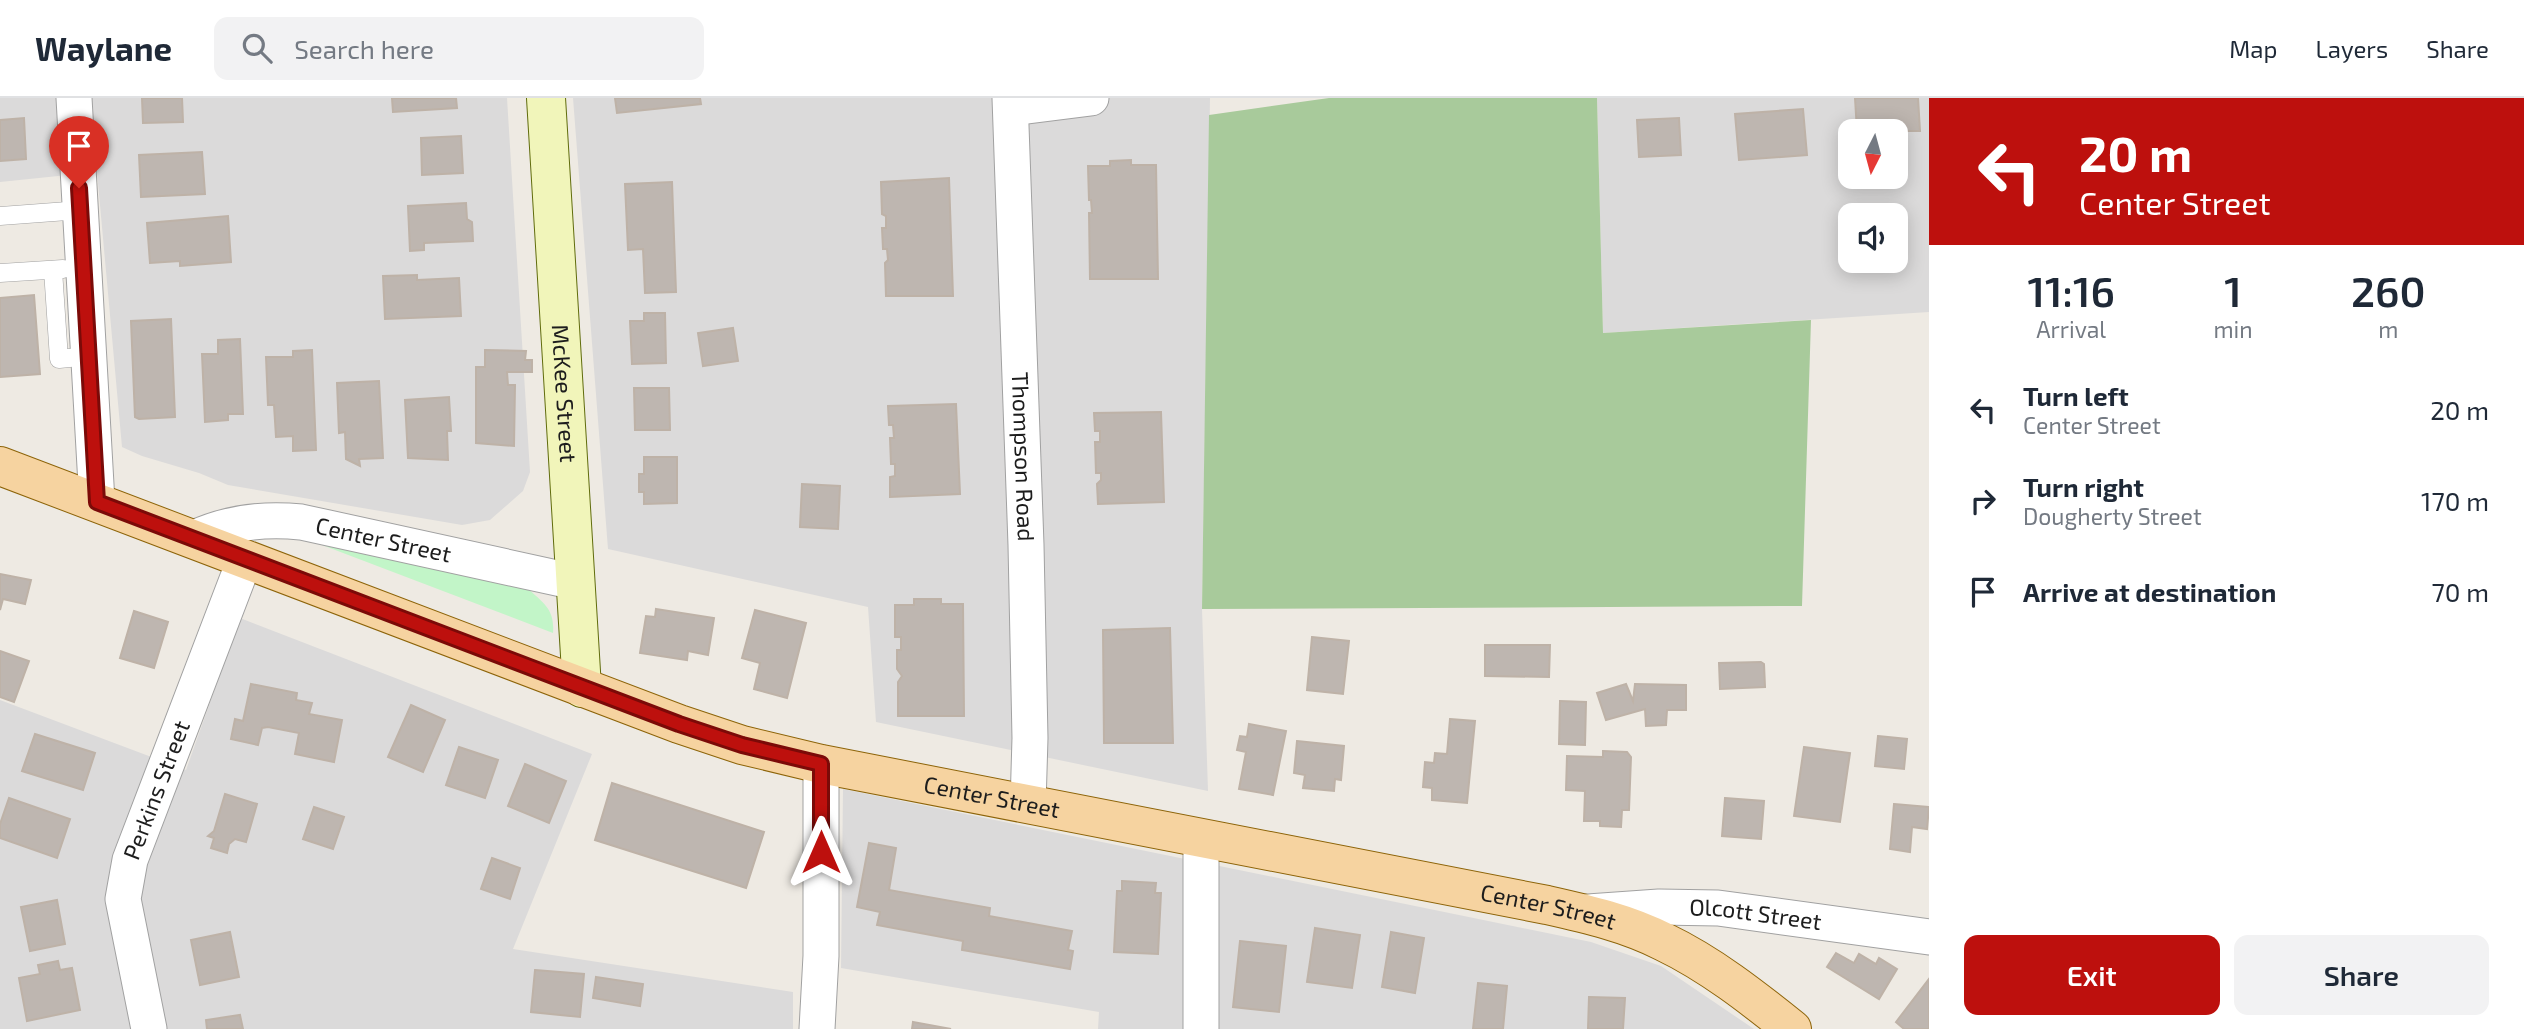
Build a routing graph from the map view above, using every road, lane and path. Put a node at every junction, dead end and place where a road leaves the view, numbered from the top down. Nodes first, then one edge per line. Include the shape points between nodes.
1 (74, 98) edge
2 (546, 98) edge
3 (1091, 98) edge
4 (1011, 103) edge
5 (81, 210) junction
6 (0, 216) edge
7 (69, 269) junction
8 (0, 273) edge
9 (0, 466) edge
10 (97, 502) junction
11 (192, 539) junction
12 (245, 559) junction
13 (575, 582) junction
14 (582, 688) junction
15 (821, 764) junction
16 (1028, 805) junction
17 (1200, 839) junction
18 (1581, 913) junction
19 (1929, 937) edge
20 (149, 1029) edge
21 (817, 1029) edge
22 (1200, 1029) edge
23 (1792, 1029) edge

1 - 5 street
2 - 13 main road, McKee Street
3 - 4 street, Thompson Road
4 - 16 street, Thompson Road via 1026,545
5 - 6 lane
5 - 7 street
7 - 8 lane
7 - 10 street via 90,356
9 - 10 main road, Center Street
10 - 11 main road, Center Street
11 - 12 main road, Center Street
11 - 13 street, Center Street via 255,521 301,522
12 - 14 main road, Center Street
12 - 20 street, Perkins Street via 130,860 123,899
13 - 14 main road, McKee Street
14 - 15 main road, Center Street via 711,735
15 - 16 main road, Center Street
15 - 21 street
16 - 17 main road, Center Street
17 - 18 main road, Center Street
17 - 22 street
18 - 19 street, Olcott Street via 1718,908
18 - 23 main road, Center Street via 1665,942

